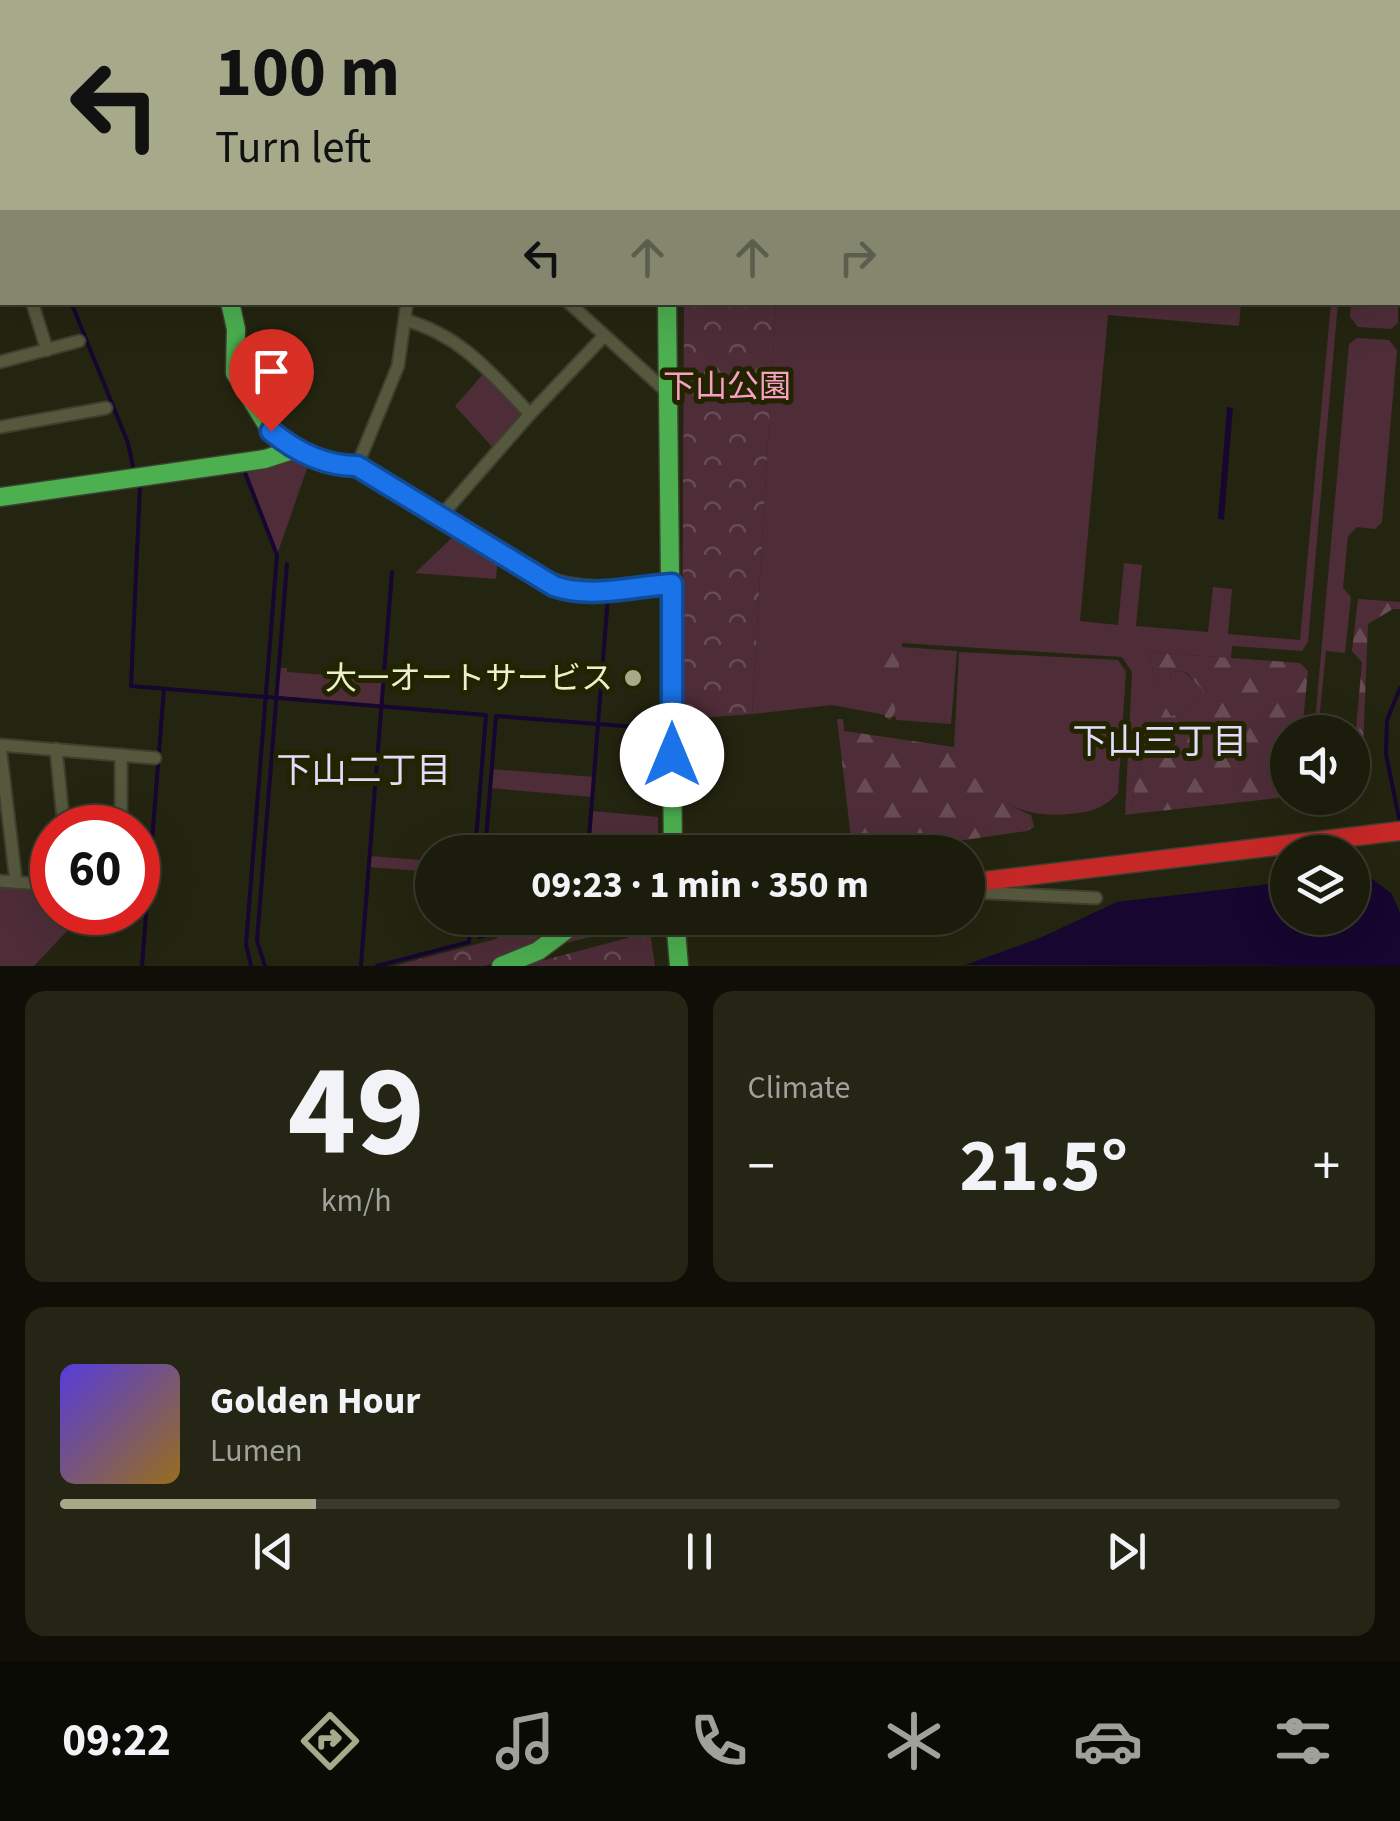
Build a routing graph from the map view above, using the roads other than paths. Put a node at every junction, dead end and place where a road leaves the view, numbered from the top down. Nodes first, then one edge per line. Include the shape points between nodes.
1 (33, 305) edge
2 (231, 305) edge
3 (406, 305) edge
4 (571, 305) edge
5 (667, 305) edge
6 (405, 320) junction
7 (604, 336) junction
8 (79, 341) dead end
9 (47, 350) junction
10 (0, 362) edge
11 (668, 393) junction
12 (106, 408) dead end
13 (530, 414) junction
14 (0, 427) edge
15 (296, 449) junction
16 (357, 466) junction
17 (0, 497) edge
18 (441, 516) junction
19 (672, 584) junction
20 (0, 745) edge
21 (56, 749) junction
22 (121, 755) junction
23 (156, 758) dead end
24 (62, 805) edge
25 (121, 805) edge
26 (1400, 831) edge
27 (674, 835) edge
28 (985, 881) edge
29 (0, 882) edge
30 (16, 882) junction
31 (30, 883) edge
32 (985, 893) edge
33 (1096, 898) dead end
34 (559, 935) edge
35 (676, 935) edge
36 (501, 966) edge
37 (679, 966) edge

1 - 9 street
2 - 15 street via 235,373 271,431
3 - 6 street
4 - 7 street
5 - 11 street
6 - 13 street via 474,353
6 - 16 street via 398,366
7 - 11 street
7 - 13 street
8 - 9 street
9 - 10 street
11 - 19 street
12 - 14 street
13 - 18 street
15 - 16 street
15 - 17 street
16 - 18 street
18 - 19 street via 564,589
19 - 27 street
20 - 21 street
20 - 30 street
21 - 22 street
21 - 24 street
22 - 23 street
22 - 25 street
26 - 28 street
29 - 30 street
30 - 31 street
32 - 33 street
34 - 36 street
35 - 37 street

